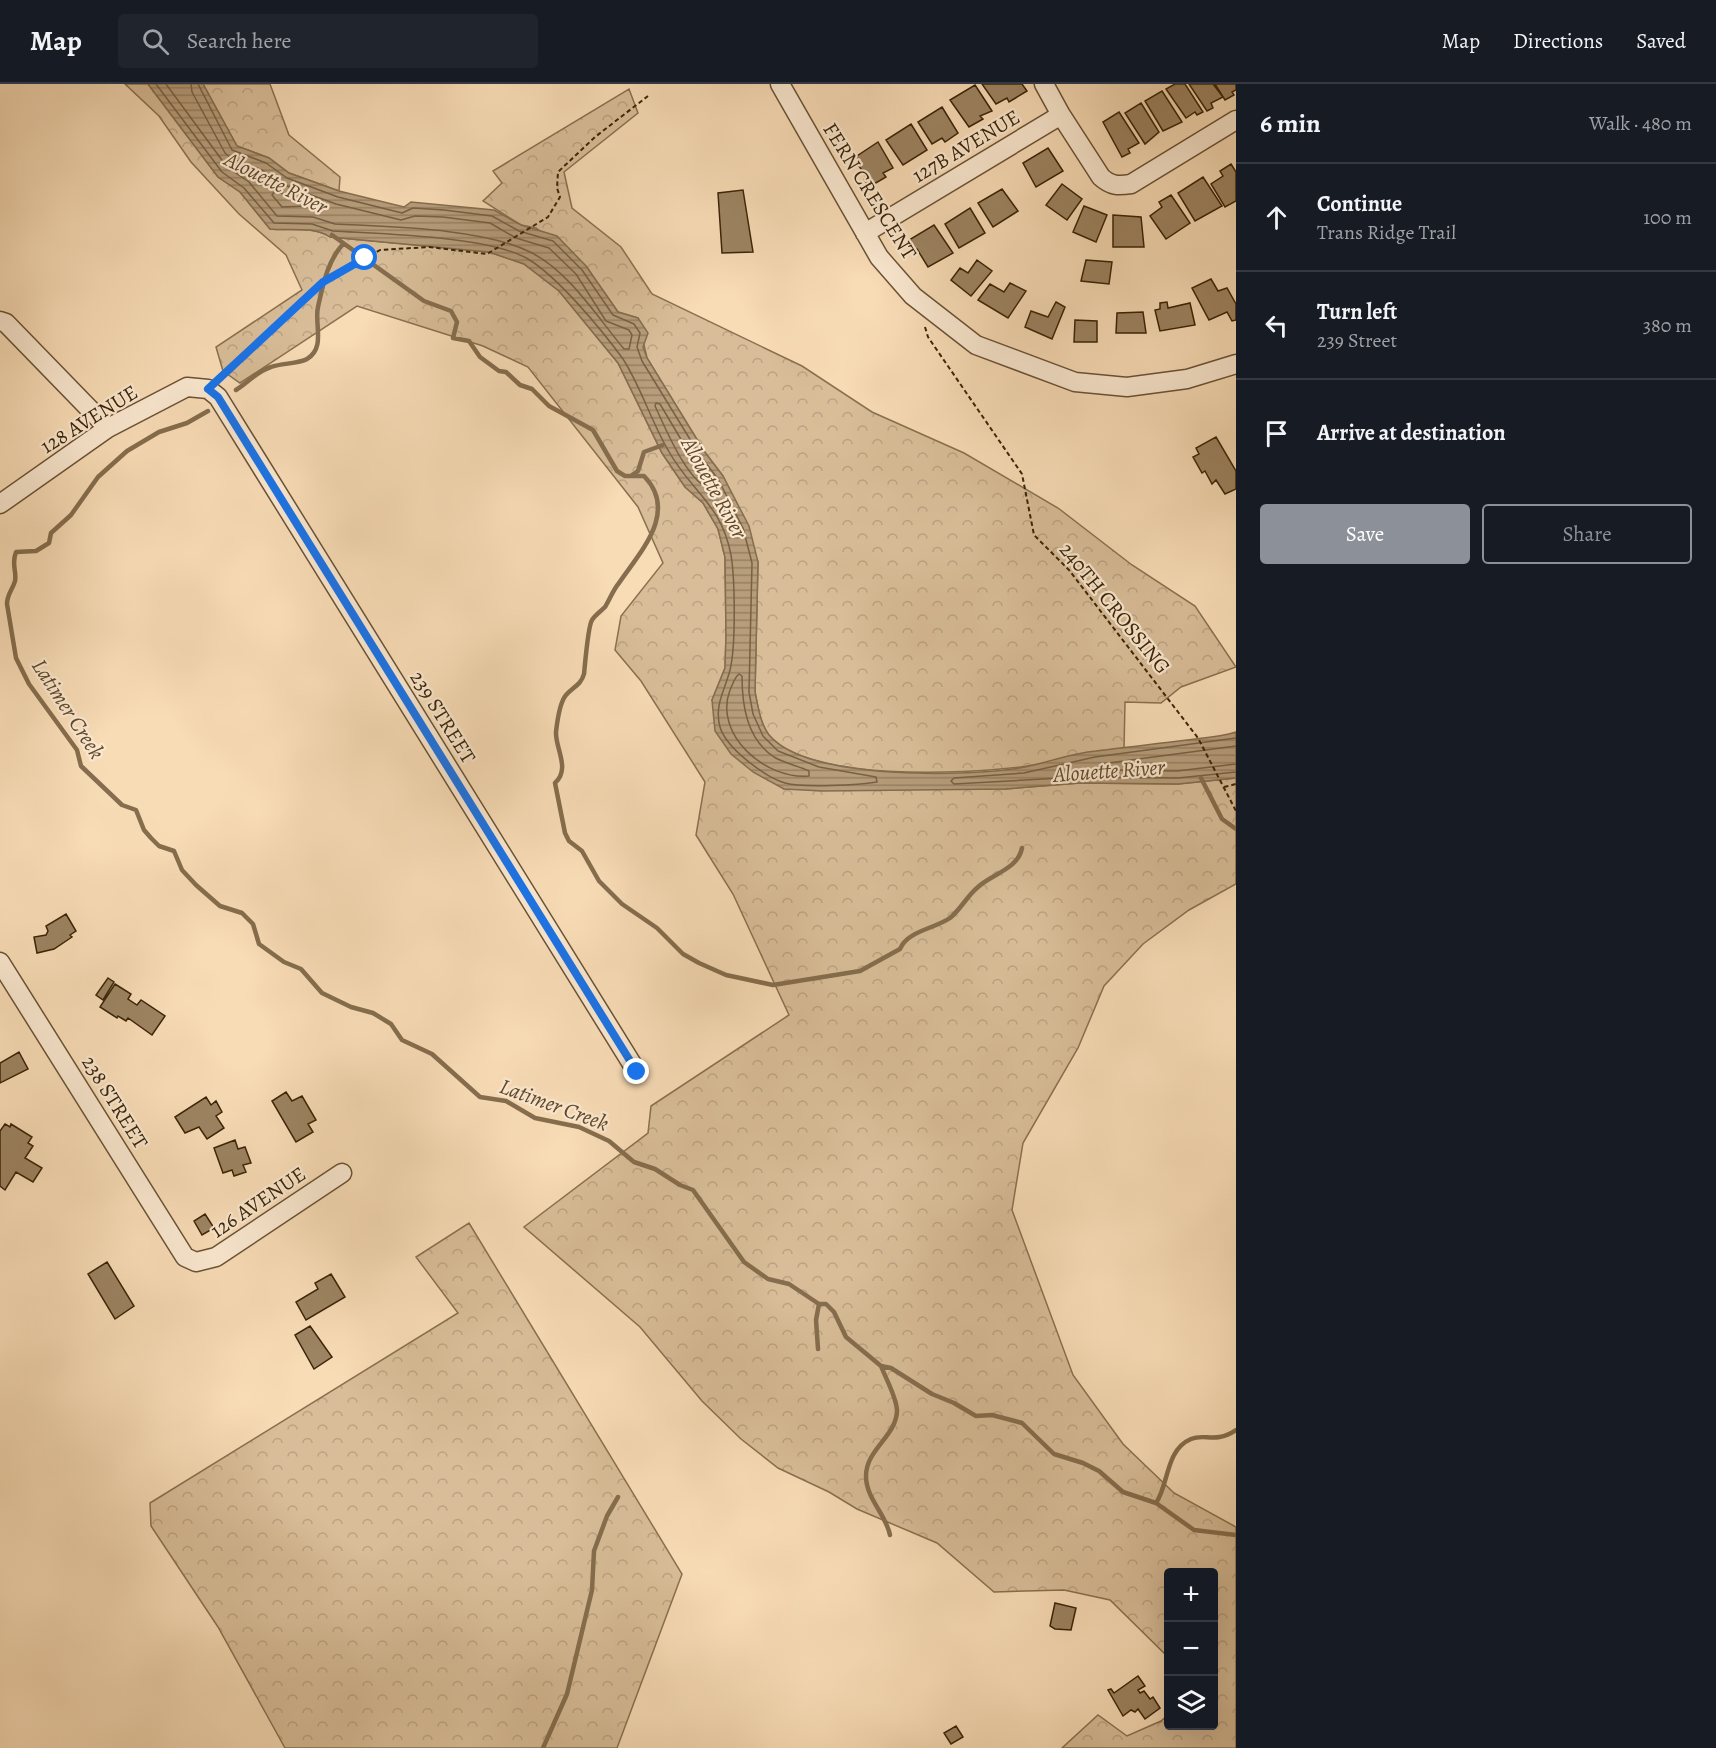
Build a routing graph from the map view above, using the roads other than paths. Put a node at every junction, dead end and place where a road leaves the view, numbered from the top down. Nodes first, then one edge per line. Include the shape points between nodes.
1 (780, 84) edge
2 (1044, 84) edge
3 (1061, 115) junction
4 (1236, 120) edge
5 (865, 233) junction
6 (0, 321) edge
7 (1236, 364) edge
8 (208, 389) joint
9 (108, 428) junction
10 (0, 504) edge
11 (0, 962) edge
12 (637, 1072) dead end
13 (342, 1173) dead end
14 (196, 1262) joint

1 - 5 street, FERN CRESCENT
2 - 3 street
3 - 4 street via 1101,177 1108,184 1119,186 1131,184
3 - 5 street, 127B AVENUE
5 - 7 street, FERN CRESCENT via 879,257 913,296 976,345 1075,382 1127,387 1187,379
6 - 9 street
8 - 9 street, 128 AVENUE via 187,387
8 - 12 street, 239 STREET via 218,397
9 - 10 street, 128 AVENUE
11 - 14 street, 238 STREET via 177,1245 185,1257
13 - 14 street, 126 AVENUE via 216,1257

